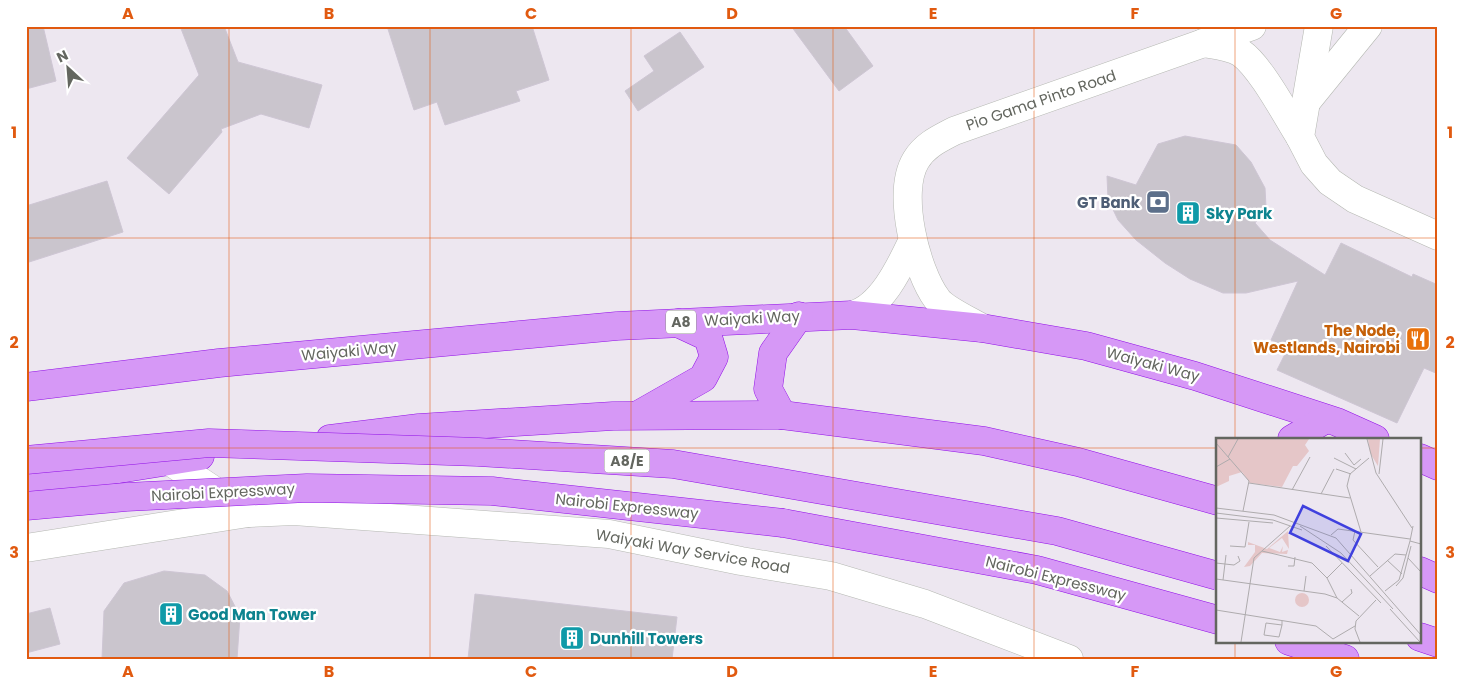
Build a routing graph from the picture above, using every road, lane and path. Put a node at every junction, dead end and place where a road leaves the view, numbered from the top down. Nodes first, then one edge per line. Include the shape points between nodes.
1 (1252, 26) edge
2 (1319, 26) edge
3 (1368, 26) edge
4 (1203, 43) junction
5 (1307, 101) junction
6 (1300, 137) junction
7 (1438, 236) edge
8 (912, 242) junction
9 (852, 315) junction
10 (799, 316) junction
11 (676, 322) junction
12 (982, 328) junction
13 (26, 387) edge
14 (782, 414) junction
15 (636, 416) junction
16 (1326, 419) junction
17 (1294, 438) edge
18 (1373, 438) edge
19 (1422, 459) edge
20 (26, 460) edge
21 (168, 460) junction
22 (1438, 466) edge
23 (26, 484) edge
24 (1216, 500) edge
25 (26, 506) edge
26 (248, 513) junction
27 (26, 548) edge
28 (1422, 572) edge
29 (1216, 575) edge
30 (1438, 579) edge
31 (1216, 619) edge
32 (1422, 638) edge
33 (1293, 642) edge
34 (1438, 643) edge
35 (1069, 659) edge
36 (1345, 659) edge

1 - 4 street, Pio Gama Pinto Road
2 - 5 street
3 - 5 street
4 - 6 street via 1242,54 1271,90
4 - 8 street, Pio Gama Pinto Road via 954,131 931,143 915,161 910,180
5 - 6 street
6 - 7 street via 1314,164 1330,182 1355,199
8 - 9 street, Pio Gama Pinto Road via 889,284 866,308
8 - 12 street, Pio Gama Pinto Road via 938,301
9 - 10 highway, Waiyaki Way / A8
9 - 12 highway, Waiyaki Way / A8
10 - 11 highway, Waiyaki Way / A8
10 - 14 highway via 773,353 768,389
11 - 13 highway, Waiyaki Way / A8 via 228,362
11 - 15 highway via 708,338 714,356 703,378
12 - 16 highway, Waiyaki Way / A8 via 1086,346 1195,376
14 - 15 highway
14 - 24 highway via 984,440
15 - 21 highway via 419,428
16 - 17 highway
16 - 18 highway, Waiyaki Way / A8
19 - 22 highway
20 - 29 highway, A8/E, bridge via 208,443 478,452 673,464 1057,531
21 - 23 highway
21 - 26 street
25 - 31 highway, Nairobi Expressway, bridge via 126,497 307,488 492,491 783,523 1037,570
26 - 27 street, Waiyaki Way Service Road
26 - 35 street, Waiyaki Way Service Road via 294,511 609,534 831,576 925,604
28 - 30 highway
32 - 34 highway
33 - 36 highway

